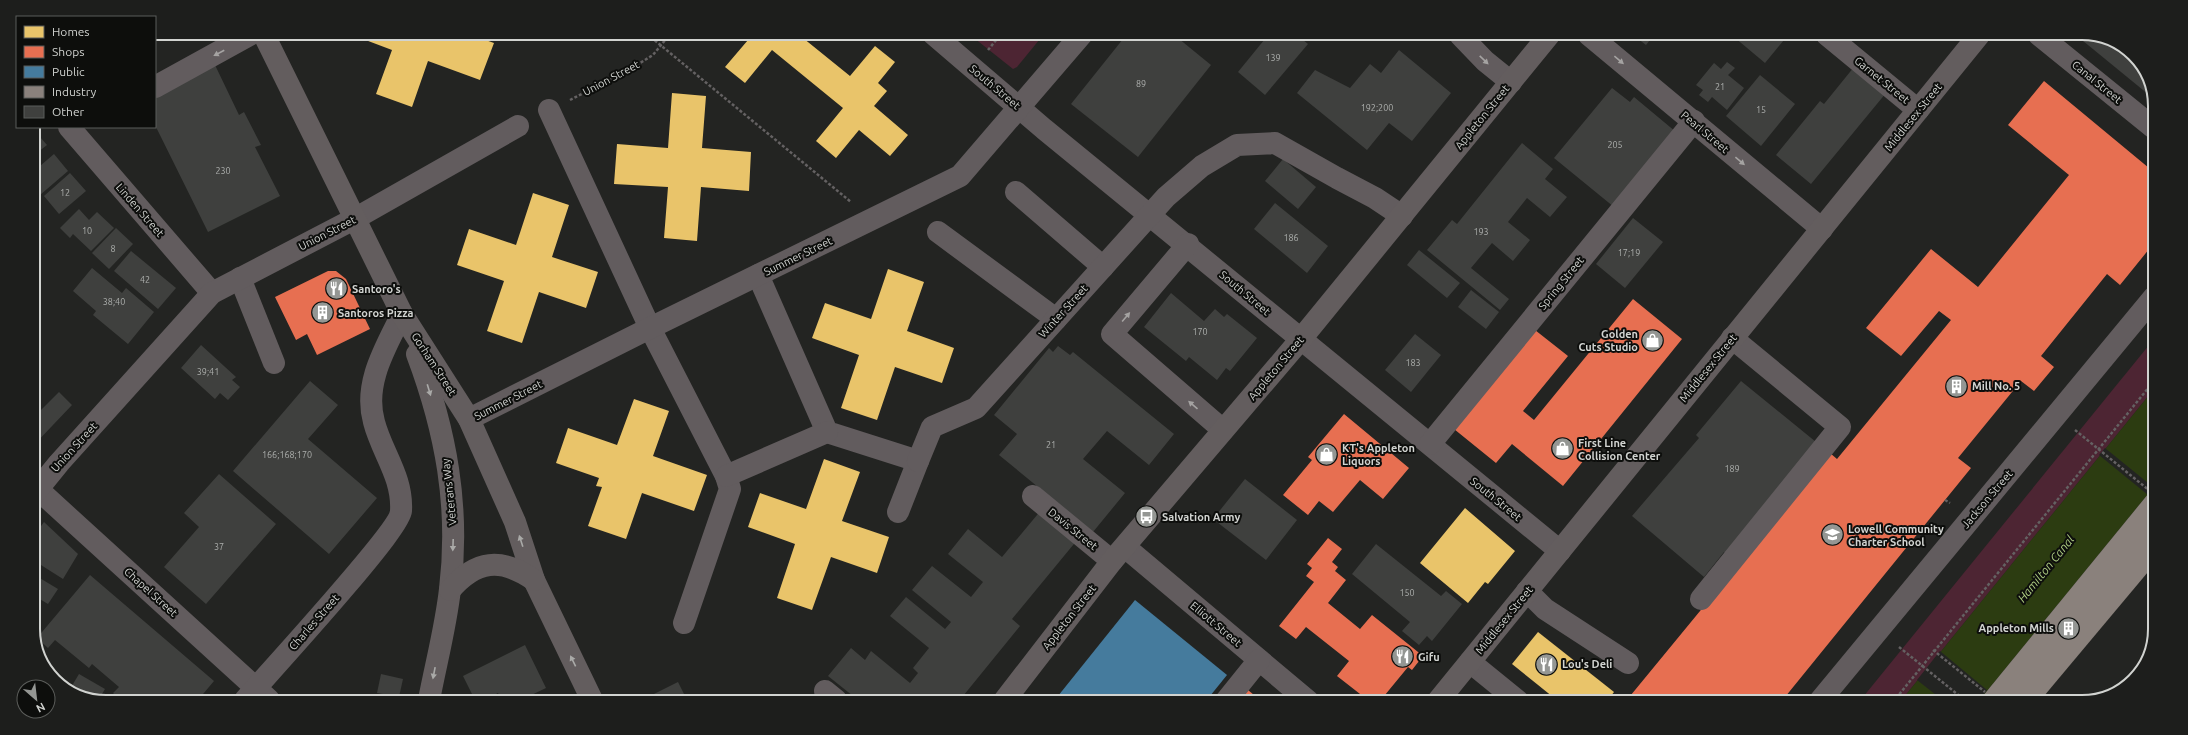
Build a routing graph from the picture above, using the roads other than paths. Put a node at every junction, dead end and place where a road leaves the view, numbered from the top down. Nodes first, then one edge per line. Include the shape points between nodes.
1 (240, 40) edge
2 (267, 40) edge
3 (940, 40) edge
4 (1077, 40) edge
5 (1465, 40) edge
6 (1546, 40) edge
7 (1595, 40) edge
8 (1834, 40) edge
9 (1975, 40) edge
10 (2044, 40) edge
11 (1511, 82) junction
12 (156, 86) edge
13 (1020, 108) junction
14 (549, 110) road end
15 (1918, 110) junction
16 (1694, 122) junction
17 (2148, 123) edge
18 (518, 126) dead end
19 (74, 128) edge
20 (1016, 192) dead end
21 (1150, 215) junction
22 (1402, 216) junction
23 (356, 218) junction
24 (1822, 229) junction
25 (938, 232) dead end
26 (1188, 244) junction
27 (1103, 268) junction
28 (758, 275) junction
29 (240, 278) junction
30 (212, 293) junction
31 (2148, 304) edge
32 (402, 314) junction
33 (1056, 319) junction
34 (650, 328) junction
35 (1732, 338) junction
36 (1301, 339) junction
37 (274, 363) dead end
38 (469, 419) junction
39 (1223, 430) junction
40 (827, 432) junction
41 (1430, 444) junction
42 (918, 461) junction
43 (726, 476) junction
44 (40, 483) edge
45 (40, 496) edge
46 (1033, 496) dead end
47 (898, 512) dead end
48 (1560, 551) junction
49 (1119, 554) junction
50 (534, 580) junction
51 (450, 590) junction
52 (1527, 591) junction
53 (1701, 599) dead end
54 (684, 624) dead end
55 (1259, 660) junction
56 (1470, 662) junction
57 (1628, 663) dead end
58 (255, 695) edge
59 (257, 695) edge
60 (430, 695) edge
61 (586, 695) edge
62 (1009, 695) edge
63 (1231, 695) edge
64 (1301, 695) edge
65 (1443, 695) edge
66 (1511, 695) edge
67 (1825, 695) edge

1 -> 12 street
2 - 23 main road, Gorham Street
3 - 13 street, South Street
4 - 13 street, Summer Street
5 -> 11 street
6 - 11 main road, Appleton Street
7 -> 16 street, Pearl Street
8 - 15 street, Garnet Street
9 - 15 main road, Middlesex Street
10 - 17 street, Canal Street
11 - 22 main road, Appleton Street
13 - 21 street, South Street
13 - 28 street, Summer Street via 960,176
14 - 34 street
15 - 24 main road, Middlesex Street
16 -> 24 street, Pearl Street
16 - 41 street, Spring Street
18 - 23 street, Union Street
19 - 30 street, Linden Street
20 - 27 street
21 - 22 street, Winter Street via 1166,197 1202,166 1237,145 1275,143 1375,198
21 - 26 street, South Street
21 - 27 street, Winter Street
22 - 36 main road, Appleton Street
23 - 29 street, Union Street
23 - 32 main road, Gorham Street
24 - 35 main road, Middlesex Street
25 - 33 street
26 - 36 street, South Street
39 -> 26 street via 1112,334
27 - 33 street, Winter Street
28 - 34 street, Summer Street
28 - 40 street
29 - 30 street, Union Street
29 - 37 street
30 - 44 street, Union Street
31 - 67 street, Jackson Street
32 - 38 main road, Gorham Street
32 -> 51 main road, Veterans Way via 434,404 450,475 454,518
32 - 59 street, Charles Street via 378,361 372,388 373,421 398,481 401,513 382,543
33 - 42 street, Winter Street via 976,408 932,427
34 - 38 street, Summer Street
34 - 43 street
35 - 48 main road, Middlesex Street
35 - 53 street via 1840,427
36 - 39 main road, Appleton Street
36 - 41 street, South Street
50 -> 38 main road, Gorham Street via 515,522
39 - 49 main road, Appleton Street
40 - 42 street
40 - 43 street
41 - 48 street, South Street
42 - 47 street
43 - 54 street via 730,489
45 - 58 street, Chapel Street
46 - 49 street, Davis Street
48 - 52 main road, Middlesex Street
49 - 55 street, Elliott Street
49 - 62 main road, Appleton Street
50 - 51 main road via 518,569 499,564 480,567 463,576
61 -> 50 main road, Gorham Street
51 -> 60 main road, Veterans Way
52 - 56 main road, Middlesex Street
52 - 57 street via 1545,608
55 - 63 street
55 - 64 street, Elliott Street
56 - 65 main road, Middlesex Street
56 - 66 street

